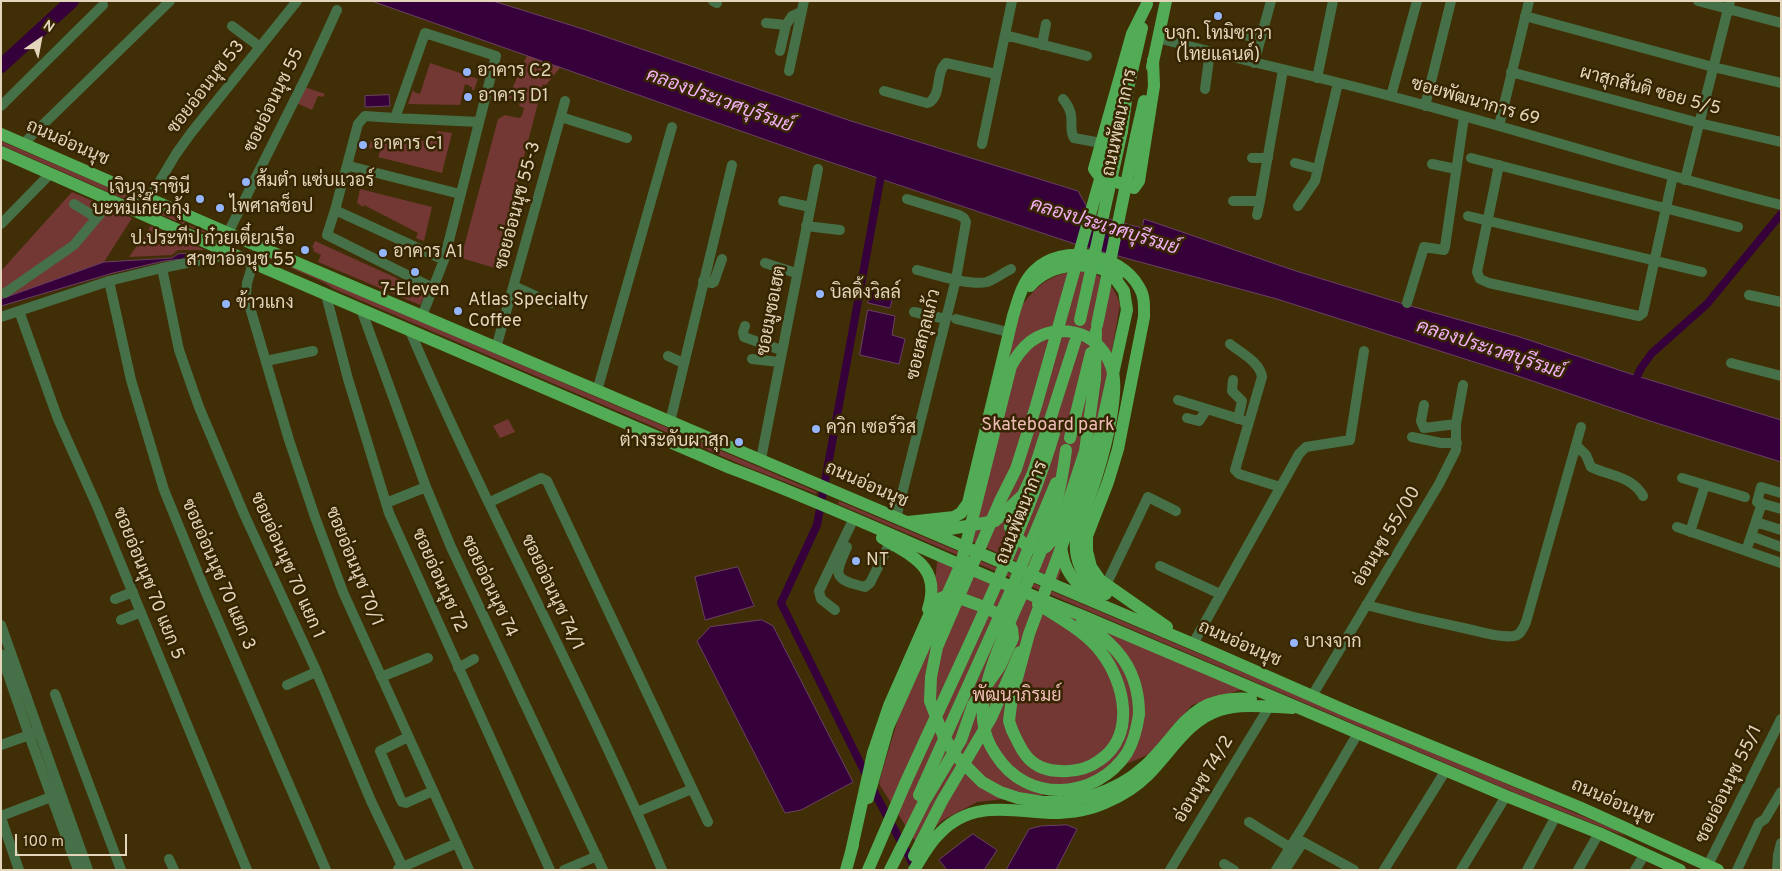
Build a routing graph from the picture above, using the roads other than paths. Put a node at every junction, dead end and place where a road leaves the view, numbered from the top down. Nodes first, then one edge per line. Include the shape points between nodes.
1 (170, 1) edge
2 (297, 1) edge
3 (804, 1) edge
4 (1012, 1) edge
5 (1166, 1) edge
6 (1271, 1) edge
7 (1333, 1) edge
8 (1417, 1) edge
9 (1451, 1) edge
10 (1529, 1) edge
11 (1698, 1) edge
12 (1147, 3) edge
13 (103, 5) dead end
14 (1729, 5) edge
15 (337, 10) dead end
16 (801, 12) junction
17 (1525, 16) junction
18 (766, 23) dead end
19 (1781, 23) edge
20 (1046, 24) dead end
21 (786, 25) junction
22 (232, 26) dead end
23 (1241, 34) dead end
24 (1005, 35) junction
25 (1158, 38) junction
26 (1260, 39) junction
27 (1042, 44) junction
28 (260, 47) junction
29 (780, 51) dead end
30 (1210, 52) junction
31 (1087, 56) dead end
32 (1153, 60) junction
33 (1254, 63) junction
34 (1713, 67) junction
35 (1283, 70) junction
36 (789, 71) dead end
37 (1511, 72) junction
38 (996, 74) junction
39 (1317, 78) junction
40 (1338, 83) junction
41 (1781, 83) edge
42 (1205, 89) dead end
43 (884, 91) dead end
44 (1391, 96) junction
45 (1063, 100) dead end
46 (565, 101) dead end
47 (1, 106) edge
48 (1425, 106) junction
49 (561, 117) junction
50 (1464, 117) junction
51 (395, 118) junction
52 (479, 122) junction
53 (1699, 123) junction
54 (1498, 126) junction
55 (672, 127) dead end
56 (1118, 131) junction
57 (1, 134) edge
58 (627, 138) dead end
59 (1781, 142) edge
60 (1101, 143) junction
61 (23, 144) junction
62 (982, 144) dead end
63 (1, 152) edge
64 (1252, 158) dead end
65 (1268, 158) junction
66 (1471, 158) dead end
67 (1295, 163) dead end
68 (348, 164) junction
69 (1432, 164) dead end
70 (732, 166) dead end
71 (1499, 166) junction
72 (818, 169) dead end
73 (1318, 169) junction
74 (1456, 170) junction
75 (50, 174) junction
76 (1673, 176) junction
77 (1685, 180) junction
78 (460, 194) junction
79 (149, 199) junction
80 (907, 199) dead end
81 (784, 200) dead end
82 (111, 201) junction
83 (1233, 201) dead end
84 (1260, 201) junction
85 (74, 204) dead end
86 (1780, 204) edge
87 (1298, 206) dead end
88 (810, 207) junction
89 (1666, 209) junction
90 (336, 210) junction
91 (1257, 215) dead end
92 (1468, 216) dead end
93 (97, 218) junction
94 (1488, 221) junction
95 (1, 224) edge
96 (806, 226) junction
97 (1738, 226) dead end
98 (840, 230) dead end
99 (228, 233) junction
100 (260, 247) junction
101 (232, 254) junction
102 (722, 259) dead end
103 (444, 260) junction
104 (1653, 261) junction
105 (253, 263) junction
106 (765, 263) dead end
107 (162, 268) junction
108 (1011, 269) dead end
109 (917, 270) dead end
110 (1702, 272) dead end
111 (796, 273) junction
112 (1112, 274) junction
113 (956, 279) junction
114 (110, 281) junction
115 (703, 281) junction
116 (514, 286) junction
117 (434, 288) junction
118 (5, 293) dead end
119 (326, 295) junction
120 (1749, 295) dead end
121 (1780, 299) edge
122 (551, 303) dead end
123 (1407, 303) dead end
124 (1016, 306) junction
125 (361, 309) junction
126 (19, 311) junction
127 (914, 312) dead end
128 (422, 316) junction
129 (1, 317) edge
130 (1144, 317) junction
131 (951, 319) junction
132 (745, 326) dead end
133 (1096, 328) junction
134 (410, 331) junction
135 (1008, 332) junction
136 (1075, 342) junction
137 (1230, 344) dead end
138 (496, 348) junction
139 (781, 350) junction
140 (313, 351) dead end
141 (1364, 351) dead end
142 (668, 356) dead end
143 (752, 359) dead end
144 (266, 361) junction
145 (779, 362) junction
146 (683, 363) junction
147 (1731, 363) dead end
148 (1781, 376) edge
149 (1233, 380) dead end
150 (1462, 385) dead end
151 (598, 391) junction
152 (1178, 400) dead end
153 (1424, 405) dead end
154 (1207, 409) junction
155 (1187, 418) dead end
156 (1238, 419) junction
157 (670, 422) junction
158 (1249, 422) junction
159 (1456, 424) junction
160 (1580, 427) dead end
161 (1412, 437) dead end
162 (1457, 443) junction
163 (1068, 444) junction
164 (1576, 445) junction
165 (761, 459) junction
166 (1682, 478) dead end
167 (1705, 485) junction
168 (1280, 487) junction
169 (426, 488) junction
170 (1781, 493) edge
171 (1023, 495) junction
172 (1644, 496) dead end
173 (1746, 497) dead end
174 (490, 502) junction
175 (386, 503) junction
176 (1762, 503) junction
177 (1781, 509) edge
178 (1176, 511) dead end
179 (855, 518) junction
180 (900, 520) junction
181 (1062, 521) junction
182 (1756, 522) junction
183 (1677, 527) dead end
184 (922, 529) junction
185 (1781, 530) edge
186 (1690, 532) junction
187 (1751, 536) junction
188 (890, 543) junction
189 (848, 547) dead end
190 (1781, 547) edge
191 (1746, 551) junction
192 (1781, 563) edge
193 (1160, 566) dead end
194 (1106, 585) junction
195 (1016, 589) junction
196 (133, 592) junction
197 (1220, 594) junction
198 (115, 600) dead end
199 (1049, 602) junction
200 (1366, 605) junction
201 (835, 610) dead end
202 (141, 612) junction
203 (121, 620) dead end
204 (1, 625) edge
205 (1156, 625) junction
206 (920, 632) junction
207 (1029, 634) junction
208 (1194, 642) junction
209 (1205, 649) junction
210 (1, 654) edge
211 (428, 658) dead end
212 (474, 660) dead end
213 (458, 668) junction
214 (316, 672) junction
215 (381, 677) junction
216 (6, 682) edge
217 (286, 685) dead end
218 (55, 694) dead end
219 (1312, 696) junction
220 (1269, 708) junction
221 (1300, 708) junction
222 (1781, 719) edge
223 (1358, 733) junction
224 (34, 734) junction
225 (408, 737) junction
226 (1, 745) edge
227 (1446, 770) junction
228 (692, 788) junction
229 (433, 791) junction
230 (1781, 792) edge
231 (866, 795) junction
232 (1506, 796) junction
233 (52, 798) junction
234 (637, 812) junction
235 (1556, 816) junction
236 (1, 817) edge
237 (708, 822) dead end
238 (1249, 822) dead end
239 (906, 829) junction
240 (1599, 833) junction
241 (457, 843) junction
242 (1781, 843) edge
243 (1291, 848) junction
244 (920, 852) junction
245 (1682, 853) junction
246 (1645, 854) junction
247 (597, 856) junction
248 (169, 859) dead end
249 (892, 861) edge
250 (1224, 864) dead end
251 (1710, 868) edge
252 (401, 869) edge
253 (1678, 869) edge
254 (19, 870) edge
255 (78, 870) edge
256 (88, 870) edge
257 (121, 870) edge
258 (174, 870) edge
259 (247, 870) edge
260 (326, 870) edge
261 (469, 870) edge
262 (550, 870) edge
263 (564, 870) edge
264 (603, 870) edge
265 (662, 870) edge
266 (846, 870) edge
267 (868, 870) edge
268 (884, 870) edge
269 (907, 870) edge
270 (914, 870) edge
271 (1170, 870) edge
272 (1234, 870) edge
273 (1276, 870) edge
274 (1285, 870) edge
275 (1354, 870) edge
276 (1384, 870) edge
277 (1461, 870) edge
278 (1527, 870) edge
279 (1578, 870) edge
280 (1635, 870) edge
281 (1737, 870) edge
282 (1778, 870) edge

1 - 61 street
2 - 28 street, ซอยอ่อนนุช 53
3 - 16 street
4 - 24 street
5 - 25 main road, ถนนพัฒนาการ
6 - 26 street
7 - 39 street
8 - 44 street
9 - 48 street
10 - 17 street
11 - 14 street
12 - 56 main road, ถนนพัฒนาการ
12 - 60 main road via 1132,34
13 - 47 street
14 - 19 street
14 - 34 street
15 - 99 street, ซอยอ่อนนุช 55
16 - 21 street via 792,16
16 - 36 street
17 - 34 street
17 - 37 street
18 - 21 street
20 - 27 street
21 - 29 street
22 - 28 street
23 - 26 street
24 - 27 street
24 - 38 street
25 - 30 street, ซอยพัฒนาการ 69
25 - 32 main road, ถนนพัฒนาการ
26 - 33 street
27 - 31 street
28 - 79 street, ซอยอ่อนนุช 53 via 191,133
30 - 33 street, ซอยพัฒนาการ 69
30 - 42 street
32 - 60 main road via 1154,86 1136,187 1097,174 1094,168
32 - 133 main road, ถนนพัฒนาการ, bridge
33 - 35 street, ซอยพัฒนาการ 69
34 - 41 street
34 - 53 street
35 - 39 street, ซอยพัฒนาการ 69
35 - 65 street
37 - 53 street, ผาสุกสันติ ซอย 5/5
37 - 54 street
38 - 43 street via 946,64 930,102
38 - 62 street
39 - 40 street, ซอยพัฒนาการ 69
40 - 44 street, ซอยพัฒนาการ 69
40 - 73 street
44 - 48 street, ซอยพัฒนาการ 69
45 - 60 street via 1071,112 1071,134 1074,138
46 - 49 street, ซอยอ่อนนุช 55-3
48 - 50 street, ซอยพัฒนาการ 69
49 - 58 street
49 - 116 street, ซอยอ่อนนุช 55-3
50 - 54 street, ซอยพัฒนาการ 69
50 - 74 street
51 - 52 street
51 - 52 street via 425,33 496,56
51 - 68 street via 365,116 358,124
52 - 78 street
53 - 59 street, ผาสุกสันติ ซอย 5/5
53 - 77 street
54 - 76 street, ซอยพัฒนาการ 69
55 - 151 street
56 - 136 main road, ถนนพัฒนาการ, bridge
56 - 221 main road, bridge via 1016,469 937,647 930,677 930,701 943,736 956,756 982,782 1018,798 1044,802 1064,802 1091,796 1119,785 1146,765 1181,724 1207,705 1242,698
57 - 61 main road, ถนนอ่อนนุช
61 - 79 main road, ถนนอ่อนนุช
63 - 75 main road, ถนนอ่อนนุช
64 - 65 street
65 - 84 street
66 - 71 street
67 - 73 street
68 - 78 street
68 - 90 street
69 - 74 street
70 - 115 street
71 - 89 street
71 - 94 street
72 - 88 street, ซอยมูซอเฮต
73 - 87 street via 1315,181
74 - 123 street via 1444,250 1424,247
75 - 82 main road, ถนนอ่อนนุช
75 - 95 street
76 - 77 street, ซอยพัฒนาการ 69
76 - 89 street
77 - 86 street, ซอยพัฒนาการ 69
78 - 103 street
79 - 99 main road, ถนนอ่อนนุช
80 - 113 street, ซอยสกุลแก้ว via 964,218 966,222
81 - 88 street
82 - 93 street
82 - 101 main road, ถนนอ่อนนุช
83 - 84 street
84 - 91 street
85 - 93 street
88 - 96 street, ซอยมูซอเฮต
89 - 97 street
89 - 104 street
90 - 103 street
90 - 117 street via 327,236
92 - 94 street
93 - 118 street via 74,246
94 - 104 street
94 - 104 street via 1477,272 1480,279 1489,283 1639,316 1643,313
96 - 98 street
96 - 111 street, ซอยมูซอเฮต
99 - 100 main road, ถนนอ่อนนุช
100 - 105 main road
100 - 128 main road, ถนนอ่อนนุช
101 - 105 main road, ถนนอ่อนนุช
101 - 107 street
102 - 115 street via 714,282
103 - 117 street
104 - 110 street
105 - 119 main road, ถนนอ่อนนุช
105 - 144 street, ซอยอ่อนนุช 70/1 via 246,294
106 - 111 street
107 - 114 street
107 - 214 street, ซอยอ่อนนุช 70 แยก 1 via 179,350 199,407
108 - 113 street via 986,282
109 - 113 street
111 - 139 street, ซอยมูซอเฮต
112 - 124 main road via 1088,266 1058,268 1035,281
112 - 130 main road via 1137,294
112 - 207 main road, bridge via 1124,291 1127,310 1099,438
113 - 131 street, ซอยสกุลแก้ว
114 - 126 street
114 - 260 street, ซอยอ่อนนุช 70 แยก 3 via 131,380 164,490
115 - 146 street
116 - 122 street
116 - 138 street, ซอยอ่อนนุช 55-3
117 - 128 street
119 - 125 main road, ถนนอ่อนนุช
119 - 175 street, ซอยอ่อนนุช 72
120 - 121 street
124 - 130 main road via 1034,270 1047,261 1070,255 1088,255 1103,258 1126,270 1141,288
124 - 135 main road
125 - 134 main road, ถนนอ่อนนุช
125 - 169 street, ซอยอ่อนนุช 74
126 - 129 street
126 - 196 street, ซอยอ่อนนุช 70 แยก 5 via 58,419
127 - 131 street
128 - 138 main road, ถนนอ่อนนุช
130 - 194 main road via 1118,449 1088,536 1091,567
131 - 135 street
131 - 180 street, ซอยสกุลแก้ว
132 - 139 street via 744,337
133 - 163 main road, ถนนพัฒนาการ
133 - 181 main road via 1095,379 1085,451
134 - 174 street, ซอยอ่อนนุช 74/1
134 - 179 main road, ถนนอ่อนนุช
135 - 180 main road via 968,503 954,517
136 - 171 main road
136 - 267 main road, ถนนพัฒนาการ, bridge via 1055,430 1029,509
137 - 158 street via 1261,371
138 - 151 main road, ถนนอ่อนนุช
139 - 145 street, ซอยมูซอเฮต
140 - 144 street
141 - 168 street via 1350,440 1306,447
142 - 146 street
143 - 145 street
144 - 215 street, ซอยอ่อนนุช 70/1 via 315,517 343,592
145 - 165 street, ซอยมูซอเฮต
146 - 157 street
147 - 148 street
149 - 156 street via 1232,390 1242,401
150 - 159 street, อ่อนนุช 55/00
151 - 157 main road, ถนนอ่อนนุช
152 - 154 street
153 - 159 street via 1421,421 1424,428
154 - 155 street via 1199,421
154 - 156 street
156 - 158 street
157 - 165 main road, ถนนอ่อนนุช
158 - 168 street via 1235,470
159 - 162 street, อ่อนนุช 55/00
160 - 164 street
161 - 162 street
162 - 200 street, อ่อนนุช 55/00 via 1439,484
163 - 199 main road, bridge via 1052,523 992,666 982,703 983,724 992,748 1006,768 1035,786 1059,791 1089,785 1118,764 1134,738 1139,714 1137,687 1118,651 1100,634
163 - 239 main road, ถนนพัฒนาการ, bridge via 1042,518
164 - 172 street via 1586,455 1590,467 1629,481
164 - 200 street via 1529,613 1520,634 1503,636 1479,632
165 - 180 main road, ถนนอ่อนนุช
166 - 167 street
167 - 173 street
167 - 186 street
168 - 197 street
169 - 175 street
169 - 247 street, ซอยอ่อนนุช 74
170 - 176 street via 1761,487 1757,502
171 - 181 main road via 1010,527 1027,546 1040,550 1046,547
171 - 184 main road via 995,520 950,529
174 - 228 street via 541,478 547,481
174 - 234 street, ซอยอ่อนนุช 74/1
175 - 213 street, ซอยอ่อนนุช 72
176 - 177 street
176 - 182 street
178 - 194 street via 1148,497
179 - 188 main road
179 - 195 main road, ถนนอ่อนนุช
179 - 201 street via 819,591 821,598
180 - 184 main road, ถนนอ่อนนุช
181 - 205 main road via 1062,560 1072,578 1089,594
182 - 185 street
182 - 187 street
183 - 186 street
184 - 205 main road, ถนนอ่อนนุช
186 - 191 street
187 - 190 street
187 - 191 street
188 - 189 street via 870,583 865,586 838,574
188 - 206 main road via 919,560 931,583 930,605
191 - 192 street
193 - 197 street
194 - 205 main road
195 - 199 main road, ถนนอ่อนนุช
195 - 207 main road, bridge via 1087,637 1102,652 1118,682 1123,718 1120,736 1111,752 1095,764 1075,771 1047,770 1030,760 1020,748 1010,721 1012,697
196 - 198 street
196 - 202 street, ซอยอ่อนนุช 70 แยก 5
197 - 208 street
199 - 221 main road, ถนนอ่อนนุช
200 - 219 street, อ่อนนุช 55/00
202 - 203 street
202 - 259 street, ซอยอ่อนนุช 70 แยก 5
204 - 224 street
205 - 208 main road
205 - 209 main road, ถนนอ่อนนุช
205 - 231 main road, bridge via 1092,584 1077,561 1078,532 1103,457 1113,406 1114,377 1110,362 1096,343 1074,332 1056,331 1040,335 1028,343 1011,366 961,564 888,727
206 - 231 main road via 873,753
206 - 239 main road via 938,599 954,596 998,614 1012,629 1013,638 1000,666 973,705 961,740
207 - 244 main road, bridge via 991,718 942,801
208 - 209 main road
209 - 219 main road, ถนนอ่อนนุช
210 - 216 street
211 - 215 street
212 - 213 street
213 - 262 street, ซอยอ่อนนุช 72
214 - 217 street
214 - 252 street, ซอยอ่อนนุช 70 แยก 1
215 - 225 street, ซอยอ่อนนุช 70/1
216 - 224 street
218 - 257 street
219 - 245 main road, ถนนอ่อนนุช
220 - 221 main road
220 - 244 main road via 1236,707 1201,718 1147,776 1107,802 1090,808 1052,813 985,810 951,824
220 - 271 street, อ่อนนุช 74/2
221 - 223 main road, ถนนอ่อนนุช
222 - 251 street, ซอยอ่อนนุช 55/1
223 - 227 main road, ถนนอ่อนนุช
223 - 243 street
224 - 226 street
224 - 233 street
224 - 256 street
225 - 229 street, ซอยอ่อนนุช 70/1
225 - 229 street via 380,751 400,798 406,804
227 - 232 main road, ถนนอ่อนนุช
227 - 276 street
228 - 234 street
228 - 237 street
229 - 241 street, ซอยอ่อนนุช 70/1
230 - 281 street via 1765,819 1759,823
231 - 266 main road
232 - 235 main road, ถนนอ่อนนุช
232 - 277 street
233 - 236 street
233 - 255 street
234 - 265 street, ซอยอ่อนนุช 74/1
235 - 240 main road, ถนนอ่อนนุช
235 - 278 street
236 - 254 street
238 - 243 street
239 - 249 main road
240 - 246 main road, ถนนอ่อนนุช
240 - 279 street
241 - 252 street
241 - 261 street, ซอยอ่อนนุช 70/1
242 - 282 street
243 - 273 street
244 - 269 main road
244 - 270 main road
245 - 251 main road, ถนนอ่อนนุช
245 - 253 main road via 1688,860
246 - 253 main road, ถนนอ่อนนุช
246 - 280 street
247 - 263 street
247 - 264 street, ซอยอ่อนนุช 74
248 - 258 street
249 - 268 main road
250 - 272 street
274 - 275 street via 1302,842

